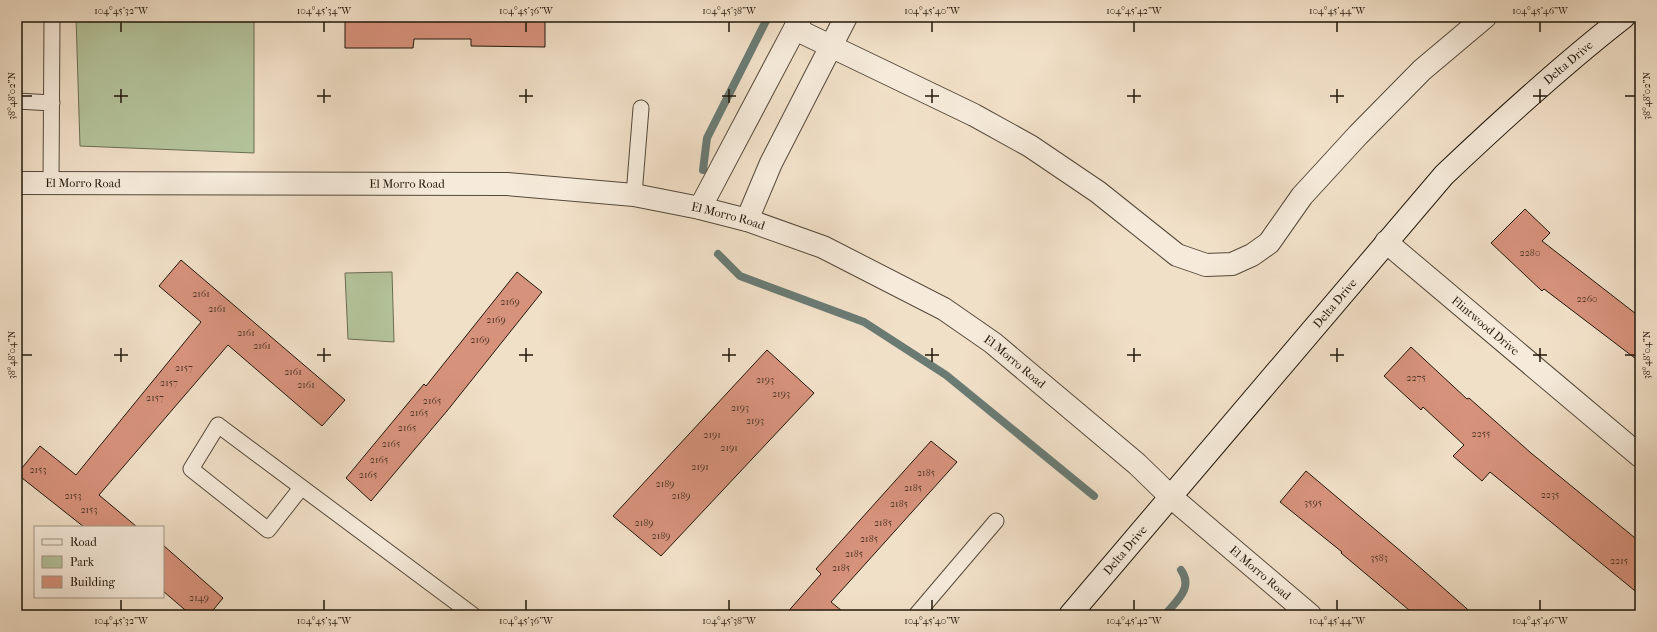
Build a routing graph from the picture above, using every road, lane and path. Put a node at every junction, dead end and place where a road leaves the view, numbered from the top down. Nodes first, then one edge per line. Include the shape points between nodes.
1 (52, 17) edge
2 (846, 17) edge
3 (1485, 17) edge
4 (1624, 17) edge
5 (798, 23) edge
6 (831, 47) junction
7 (17, 101) edge
8 (52, 103) junction
9 (641, 108) dead end
10 (17, 183) edge
11 (51, 184) junction
12 (634, 195) junction
13 (700, 208) junction
14 (747, 220) junction
15 (1386, 242) junction
16 (1640, 456) edge
17 (301, 488) junction
18 (1172, 497) junction
19 (996, 521) dead end
20 (473, 615) edge
21 (916, 615) edge
22 (1070, 615) edge
23 (1310, 615) edge

1 - 8 lane
2 - 6 street
3 - 6 street via 1422,70 1358,135 1302,196 1269,243 1252,255 1232,264 1206,265 1177,255 1098,192 1030,146 974,115
4 - 15 street, Delta Drive via 1581,50 1444,175
5 - 6 street
5 - 13 street
6 - 14 street via 771,163
7 - 8 lane
8 - 11 lane
9 - 12 lane
10 - 11 street, El Morro Road
11 - 12 street, El Morro Road via 507,184
12 - 13 street, El Morro Road
13 - 14 street, El Morro Road
14 - 18 street, El Morro Road via 823,247 944,309 993,343 1137,464
15 - 16 street, Flintwood Drive
15 - 18 street, Delta Drive
17 - 17 lane via 218,426 191,469 268,530
17 - 20 lane
18 - 22 street, Delta Drive
18 - 23 street, El Morro Road
19 - 21 lane

